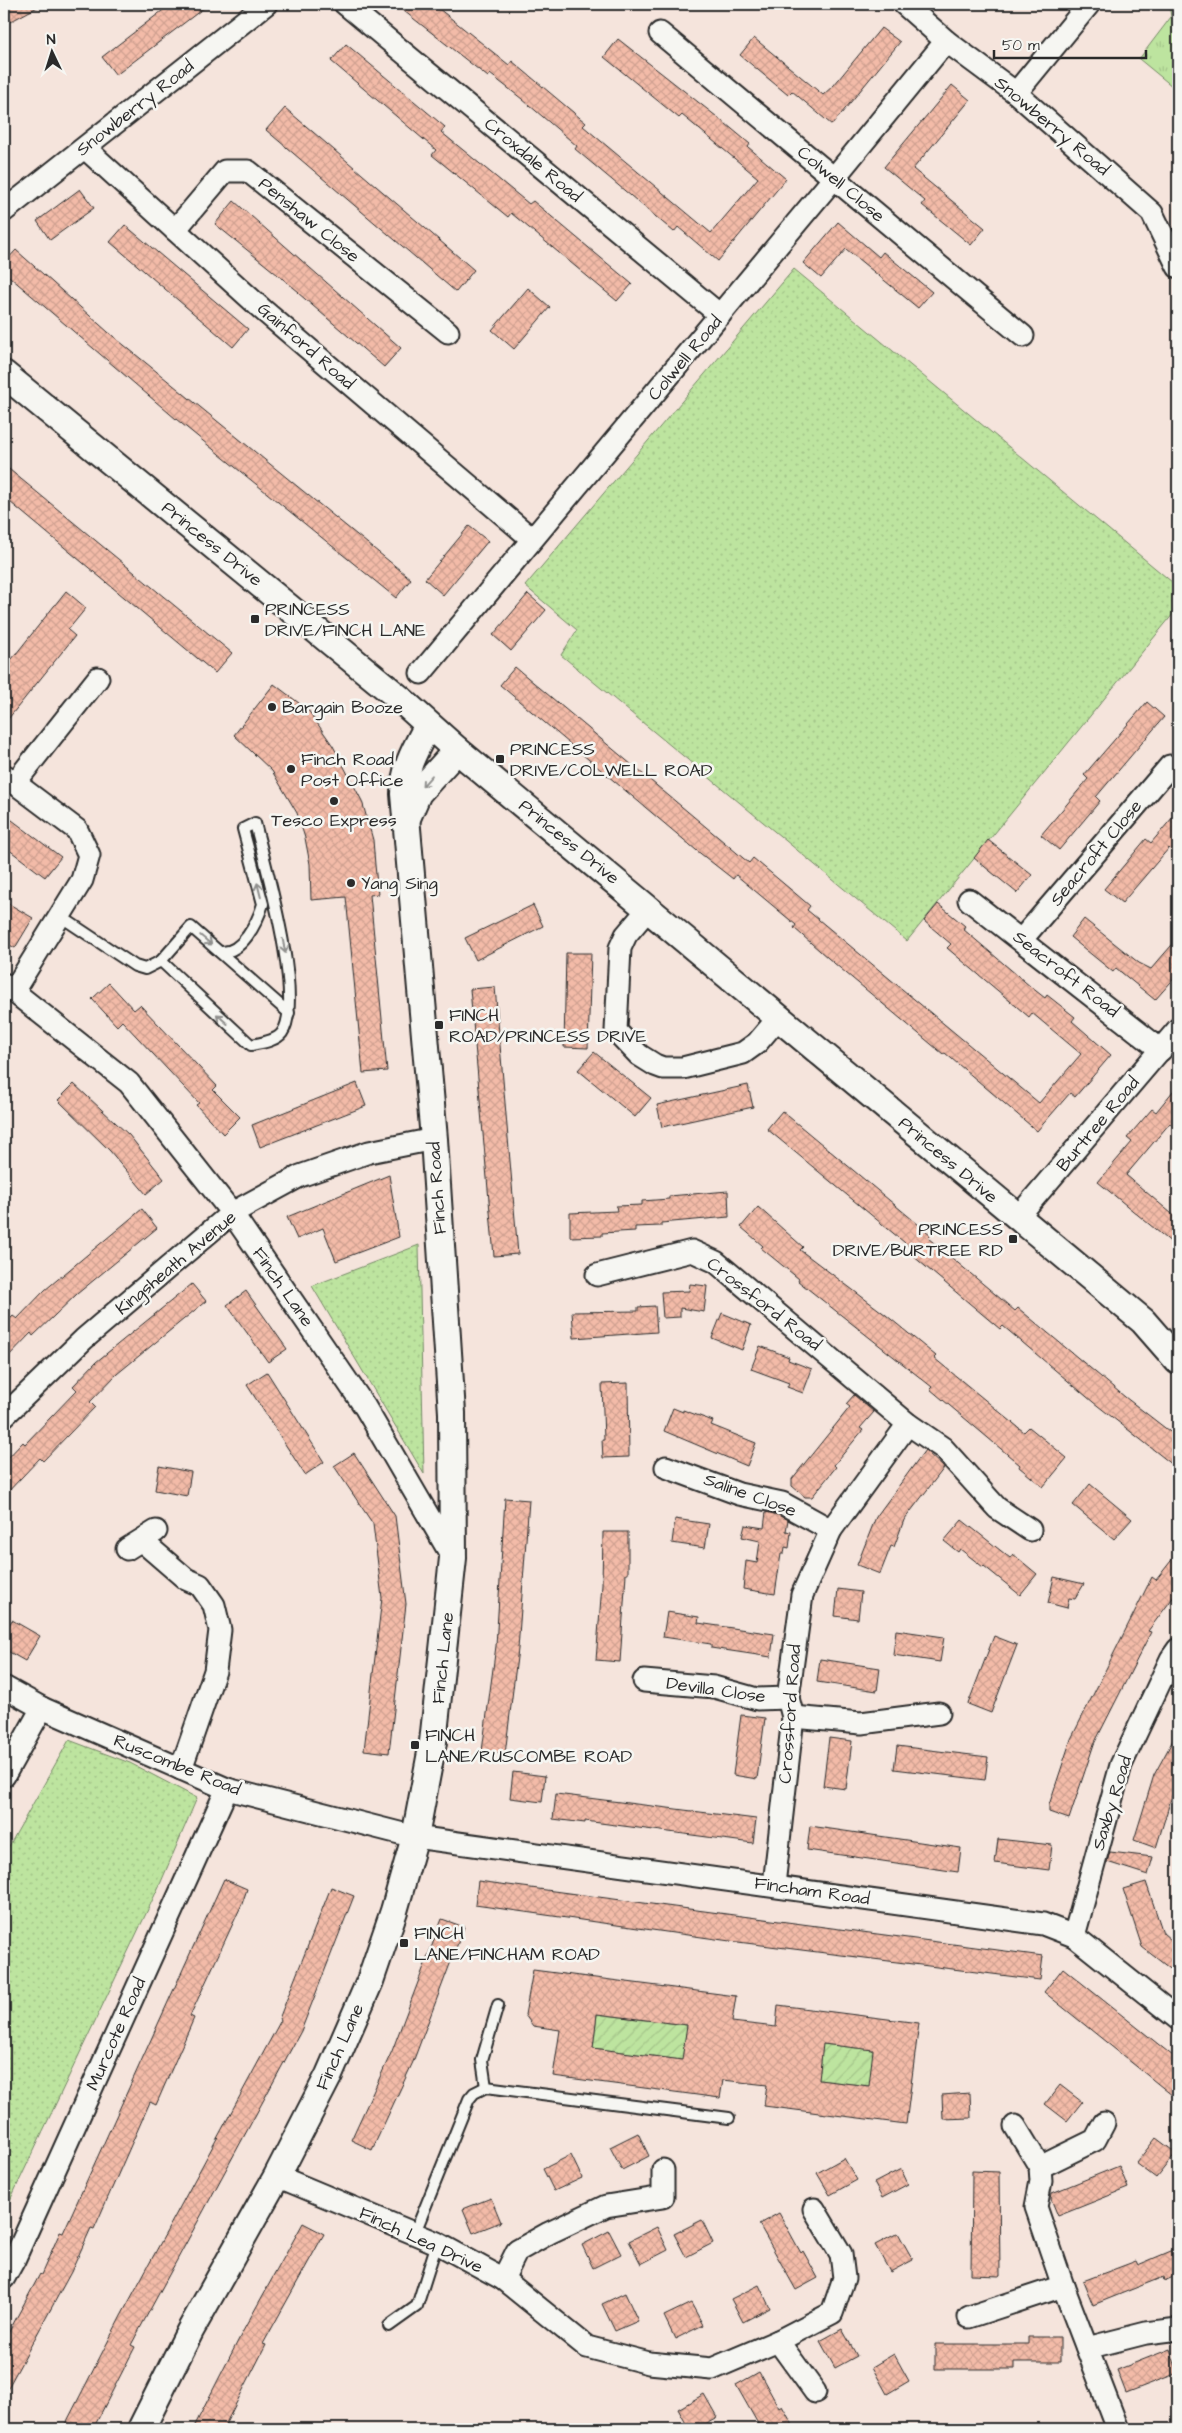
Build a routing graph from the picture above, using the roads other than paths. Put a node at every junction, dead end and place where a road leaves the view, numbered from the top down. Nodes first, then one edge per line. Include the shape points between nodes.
1 (266, 4) edge
2 (345, 4) edge
3 (904, 4) edge
4 (1089, 4) edge
5 (660, 33) dead end
6 (946, 41) junction
7 (1016, 93) junction
8 (85, 148) junction
9 (834, 178) junction
10 (4, 211) edge
11 (175, 230) junction
12 (1178, 267) edge
13 (720, 315) junction
14 (448, 332) dead end
15 (1023, 336) dead end
16 (4, 374) edge
17 (532, 539) junction
18 (421, 673) dead end
19 (98, 678) dead end
20 (428, 725) junction
21 (457, 750) junction
22 (1170, 766) dead end
23 (9, 780) edge
24 (407, 818) junction
25 (970, 900) dead end
26 (649, 908) junction
27 (60, 916) junction
28 (1022, 939) junction
29 (220, 952) junction
30 (161, 961) junction
31 (9, 987) edge
32 (289, 1012) junction
33 (779, 1017) junction
34 (1178, 1029) edge
35 (1161, 1050) junction
36 (434, 1139) junction
37 (232, 1214) junction
38 (1017, 1218) junction
39 (597, 1275) dead end
40 (1143, 1321) junction
41 (1178, 1338) edge
42 (1178, 1362) edge
43 (4, 1416) edge
44 (908, 1424) junction
45 (666, 1467) dead end
46 (831, 1530) junction
47 (1030, 1530) dead end
48 (142, 1540) dead end
49 (453, 1558) junction
50 (1178, 1649) edge
51 (644, 1681) dead end
52 (4, 1687) edge
53 (42, 1708) junction
54 (791, 1708) junction
55 (939, 1713) dead end
56 (181, 1769) junction
57 (4, 1776) edge
58 (228, 1789) junction
59 (415, 1837) junction
60 (774, 1885) junction
61 (1074, 1936) junction
62 (498, 2006) dead end
63 (1178, 2019) edge
64 (486, 2087) junction
65 (729, 2118) dead end
66 (1104, 2122) dead end
67 (1015, 2126) dead end
68 (1040, 2167) junction
69 (663, 2170) dead end
70 (277, 2176) junction
71 (814, 2209) dead end
72 (414, 2235) junction
73 (437, 2243) junction
74 (4, 2278) edge
75 (504, 2278) junction
76 (1062, 2286) junction
77 (969, 2317) dead end
78 (388, 2326) dead end
79 (1178, 2329) edge
80 (778, 2341) junction
81 (1087, 2348) junction
82 (814, 2392) dead end
83 (142, 2429) edge
84 (1118, 2429) edge

1 - 8 street, Snowberry Road
2 - 13 street, Croxdale Road
3 - 6 street, Snowberry Road
4 - 7 street
5 - 9 street, Colwell Close
6 - 7 street, Snowberry Road
6 - 9 street, Colwell Road
7 - 12 street, Snowberry Road via 1152,213
8 - 10 street, Snowberry Road
8 - 11 street, Gainford Road
9 - 13 street, Colwell Road
9 - 15 street, Colwell Close
11 - 14 street, Penshaw Close via 225,170 248,171
11 - 17 street, Gainford Road via 263,310
13 - 17 street, Colwell Road
16 - 20 street, Princess Drive
17 - 18 street, Colwell Road
19 - 23 street
20 - 21 street, Princess Drive
20 - 24 street, Finch Road via 404,778
21 -> 24 street, Finch Road via 418,793
21 - 26 street, Princess Drive
22 - 28 street, Seacroft Close
23 - 27 street via 77,830 89,855 82,880
24 - 36 street, Finch Road
25 - 28 street, Seacroft Road
26 - 33 street, Princess Drive
26 - 33 street via 622,942 619,955 616,1031 640,1055 655,1066 672,1069 735,1056 750,1049
27 - 30 lane via 135,966 150,968
27 - 31 street
28 - 35 street, Seacroft Road
30 -> 29 lane via 191,927
29 - 32 lane
29 -> 32 lane via 230,952 238,946 263,904 243,829 255,823 286,957
32 -> 30 lane via 281,1035 251,1045
31 - 37 street, Finch Lane via 129,1084
33 - 38 street, Princess Drive
34 - 35 street, Burtree Road
35 - 38 street, Burtree Road
36 - 37 street, Kingsheath Avenue via 369,1152 300,1176
36 - 49 street, Finch Road via 452,1413
37 - 43 street, Kingsheath Avenue via 84,1340
37 - 49 street, Finch Lane via 365,1407
38 - 40 street, Princess Drive
39 - 44 street, Crossford Road via 692,1251 716,1262
40 - 41 street, Princess Drive
40 - 42 street, Princess Drive
44 - 46 street, Crossford Road
44 - 47 street, Crossford Road via 943,1448 997,1508
45 - 46 street, Saline Close via 739,1494 782,1503
46 - 54 street, Crossford Road via 802,1595
48 - 56 street via 186,1579 200,1585 214,1604 220,1630 215,1671
49 - 59 street, Finch Lane via 433,1742
50 - 61 street, Saxby Road via 1121,1765
51 - 54 street, Devilla Close via 714,1687
52 - 53 street, Ruscombe Road
53 - 56 street, Ruscombe Road
53 - 57 street
54 - 55 street, Devilla Close via 861,1723
54 - 60 street, Crossford Road
56 - 58 street, Ruscombe Road
58 - 59 street, Ruscombe Road
58 - 74 street, Murcote Road
59 - 60 street, Fincham Road
59 - 70 street, Finch Lane via 370,1981 329,2075
60 - 61 street, Fincham Road via 1043,1924
61 - 63 street, Fincham Road
62 - 64 lane via 482,2060
64 - 65 lane
64 - 72 lane via 469,2099
66 - 68 street via 1095,2140
67 - 68 street
68 - 76 street via 1036,2208
69 - 75 street via 664,2197 606,2206 549,2233 517,2251
70 - 72 street, Finch Lea Drive
70 - 83 street, Finch Lane via 190,2332
71 - 80 street, Finch Lea Drive via 841,2254 844,2278 832,2312
72 - 73 street, Finch Lea Drive
73 - 75 street, Finch Lea Drive
73 - 78 lane via 417,2306
75 - 80 street, Finch Lea Drive via 586,2347 649,2363 712,2369
76 - 77 street
76 - 81 street
79 - 81 street via 1146,2333
80 - 82 street
81 - 84 street

